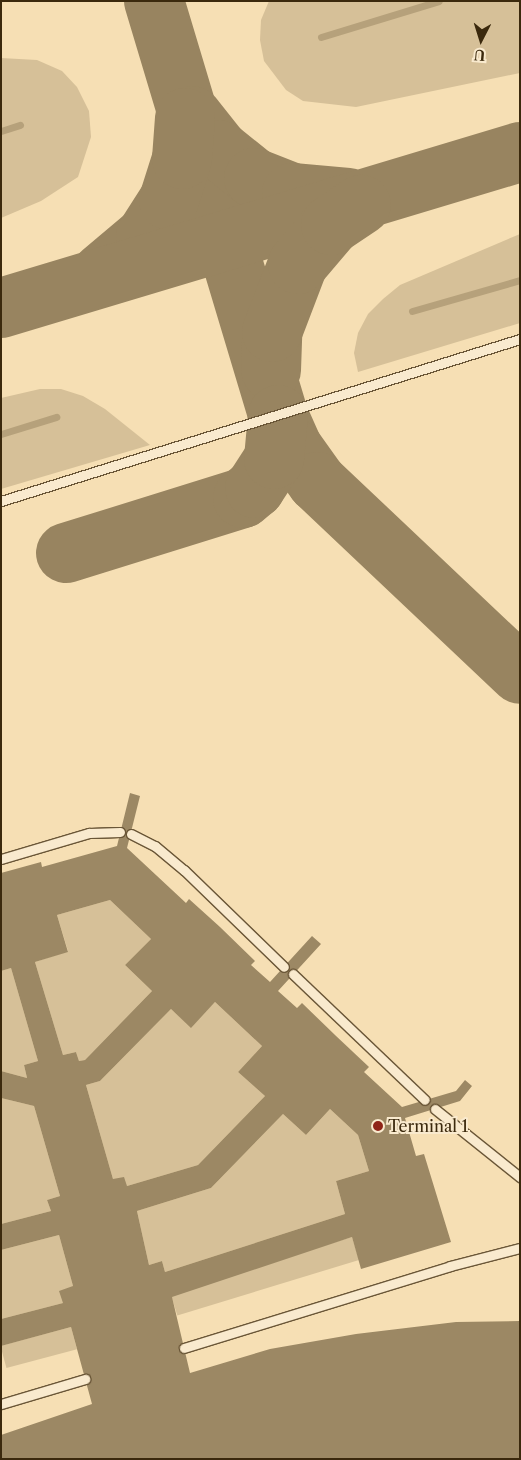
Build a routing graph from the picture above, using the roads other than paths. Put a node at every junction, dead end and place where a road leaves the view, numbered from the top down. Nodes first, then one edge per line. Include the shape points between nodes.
1 (520, 339) edge
2 (1, 502) edge
3 (120, 832) dead end
4 (131, 834) dead end
5 (1, 859) edge
6 (284, 967) dead end
7 (293, 974) dead end
8 (425, 1100) dead end
9 (435, 1109) dead end
10 (520, 1177) edge
11 (520, 1248) edge
12 (184, 1348) dead end
13 (85, 1379) dead end
14 (1, 1404) edge

1 - 2 lane
3 - 5 lane via 89,833
4 - 6 lane via 156,846 184,870
7 - 8 lane
9 - 10 lane
11 - 12 lane via 450,1266
13 - 14 lane

